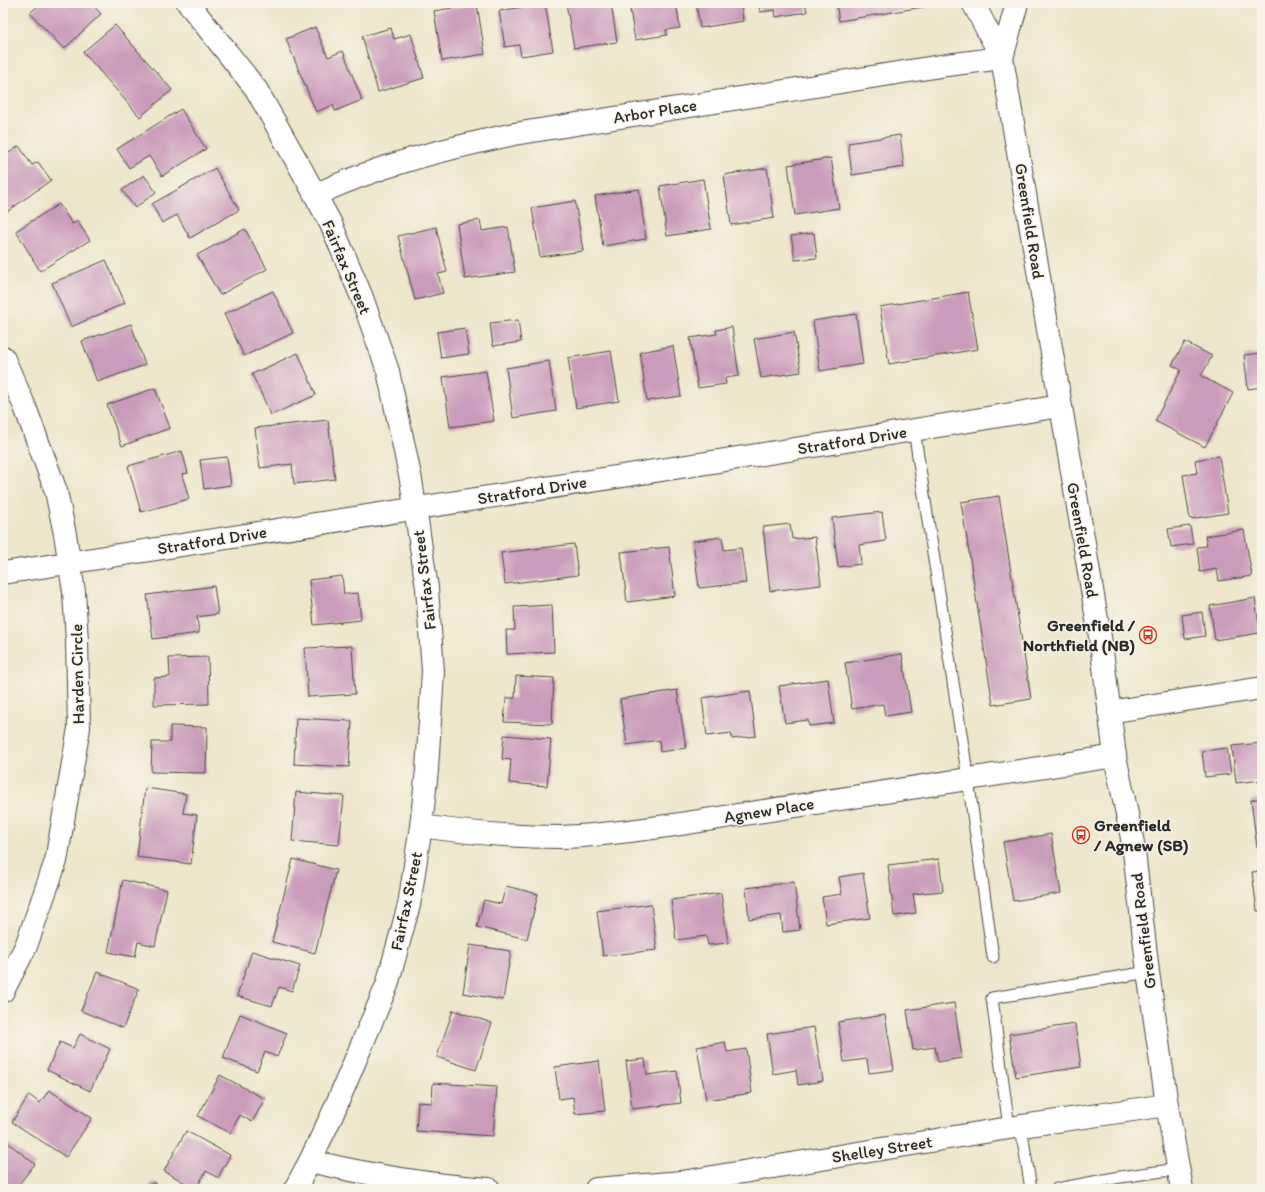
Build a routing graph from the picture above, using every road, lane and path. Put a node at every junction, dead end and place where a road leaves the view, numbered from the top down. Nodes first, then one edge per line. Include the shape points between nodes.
1 (188, 3) edge
2 (973, 3) edge
3 (1017, 3) edge
4 (1002, 58) junction
5 (315, 194) junction
6 (3, 357) edge
7 (1060, 406) junction
8 (914, 430) junction
9 (416, 508) junction
10 (70, 562) junction
11 (3, 573) edge
12 (1262, 688) edge
13 (1109, 712) junction
14 (1115, 756) junction
15 (968, 779) junction
16 (421, 826) junction
17 (994, 957) dead end
18 (1148, 972) junction
19 (3, 991) edge
20 (1166, 1105) junction
21 (1015, 1127) junction
22 (310, 1161) junction
23 (1180, 1179) edge
24 (295, 1189) edge
25 (489, 1189) edge
26 (596, 1189) edge
27 (1031, 1189) edge
28 (1057, 1189) edge

1 - 5 street, Fairfax Street via 256,89
2 - 4 street, Greenfield Road
3 - 4 street, Greenfield Road
4 - 5 street, Arbor Place via 514,134 378,168
4 - 7 street, Greenfield Road
5 - 9 street, Fairfax Street via 331,224 361,295 388,371
6 - 10 street, Harden Circle via 25,407 56,491
7 - 8 street, Stratford Drive
7 - 13 street, Greenfield Road via 1101,643
8 - 9 street, Stratford Drive
8 - 15 lane
9 - 10 street, Stratford Drive
9 - 16 street, Fairfax Street via 427,588 434,671
10 - 11 street, Stratford Drive
10 - 19 street, Harden Circle via 77,641 79,728 56,861 26,946
12 - 13 street
13 - 14 street, Greenfield Road
14 - 15 street, Agnew Place
14 - 18 street, Greenfield Road via 1133,843
15 - 16 street, Agnew Place via 611,834 526,836
15 - 17 lane
16 - 22 street, Fairfax Street via 409,905 387,985
18 - 20 street, Greenfield Road
18 - 21 lane via 992,998
20 - 21 street, Shelley Street
20 - 23 street, Greenfield Road
21 - 26 street, Shelley Street via 682,1182
21 - 27 lane
22 - 24 street, Fairfax Street
22 - 25 street via 397,1179
23 - 28 lane via 1120,1178

